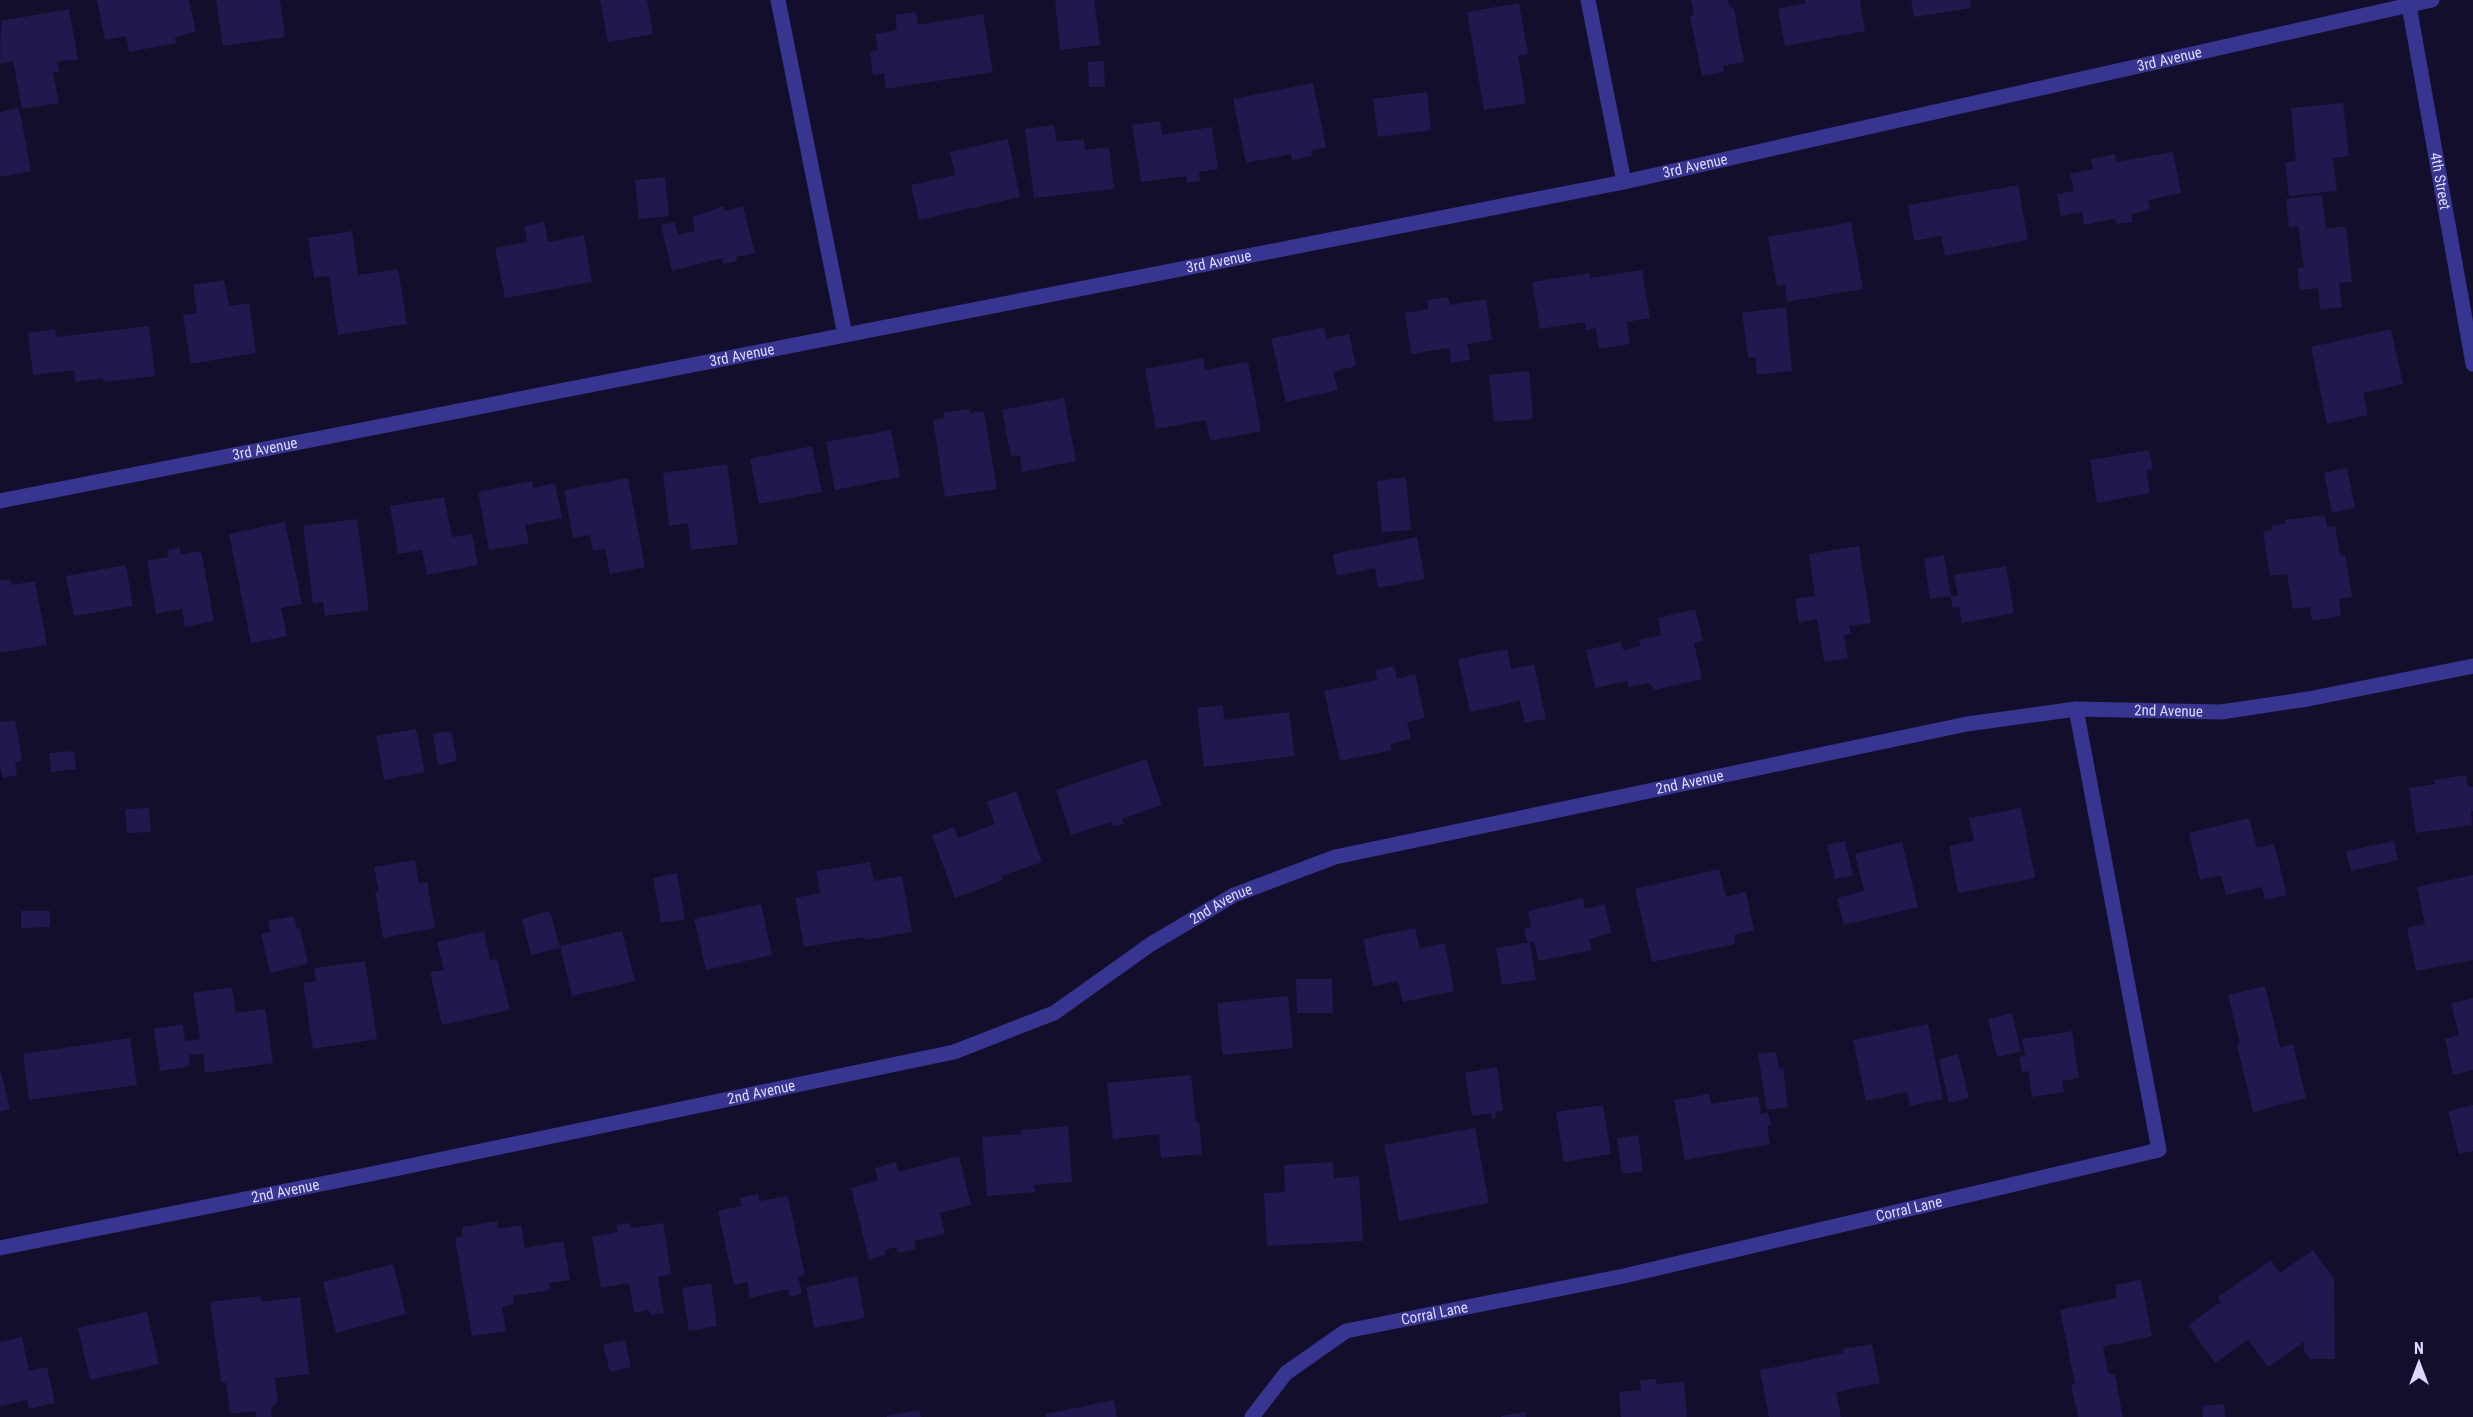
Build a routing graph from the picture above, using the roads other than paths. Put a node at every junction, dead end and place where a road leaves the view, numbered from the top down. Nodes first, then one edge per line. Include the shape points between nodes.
1 (778, 0) edge
2 (1588, 0) edge
3 (2432, 0) edge
4 (2409, 2) edge
5 (1624, 182) junction
6 (845, 334) junction
7 (2473, 364) edge
8 (0, 501) edge
9 (2473, 666) edge
10 (2076, 709) junction
11 (0, 1248) edge
12 (1252, 1417) edge

1 - 6 street
2 - 5 street
3 - 4 street, 3rd Avenue
4 - 5 street, 3rd Avenue
4 - 7 street, 4th Street
5 - 6 street, 3rd Avenue
6 - 8 street, 3rd Avenue
9 - 10 street, 2nd Avenue via 2222,712
10 - 11 street, 2nd Avenue via 1967,724 1335,857 1234,895 1151,944 1054,1013 954,1052
10 - 12 street, Corral Lane via 2159,1150 1624,1276 1346,1331 1286,1373

